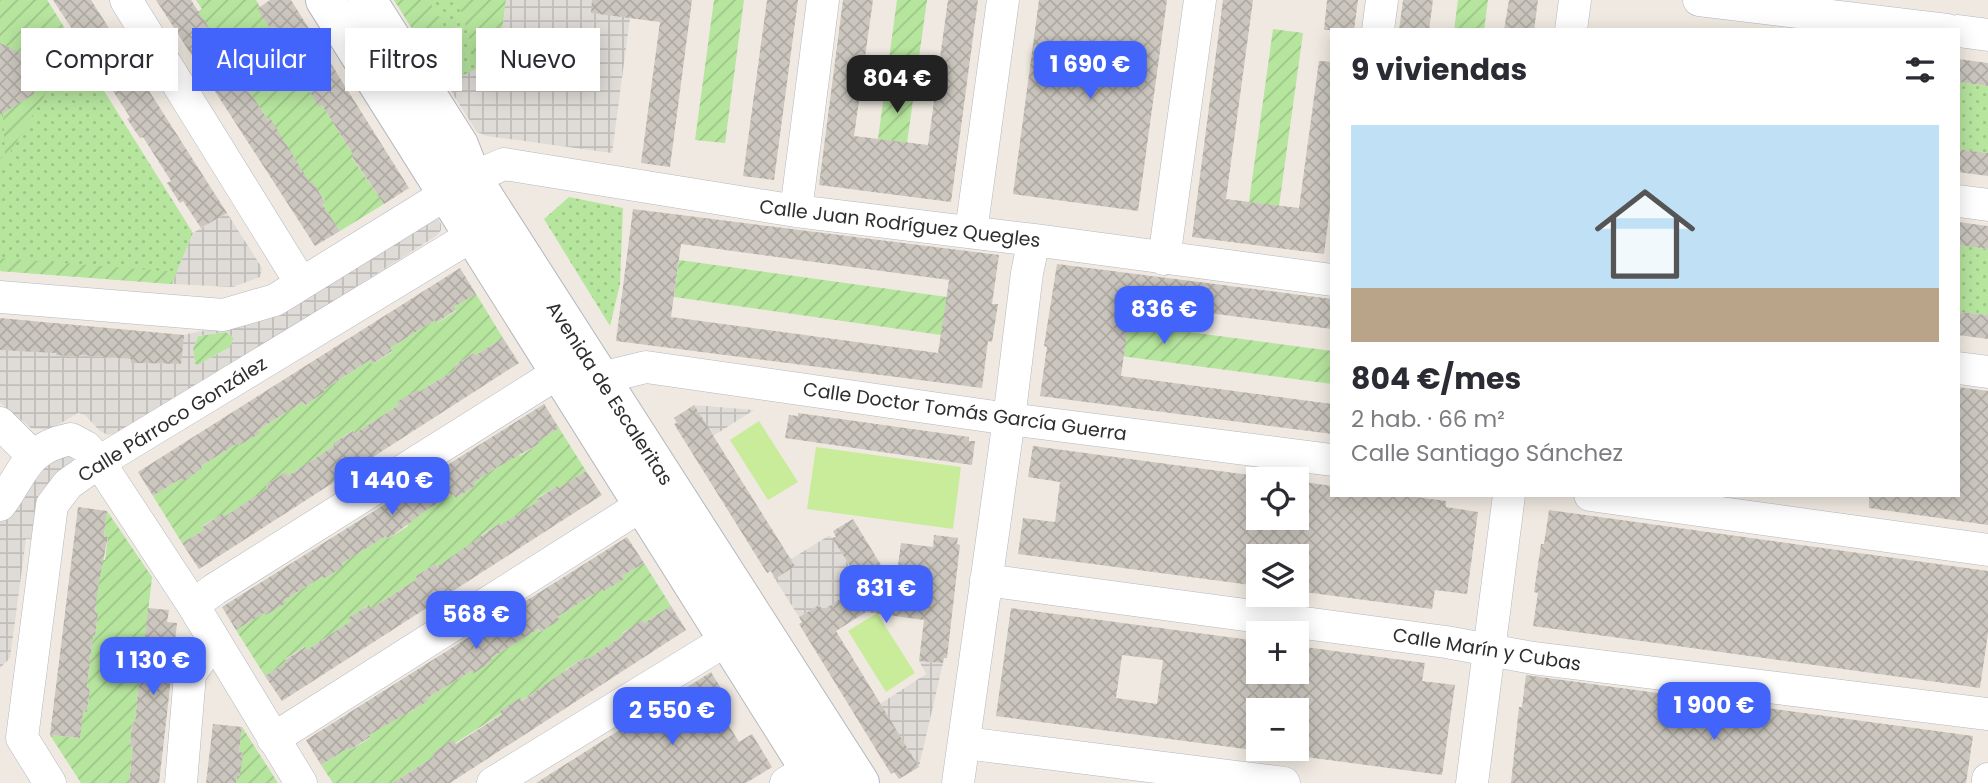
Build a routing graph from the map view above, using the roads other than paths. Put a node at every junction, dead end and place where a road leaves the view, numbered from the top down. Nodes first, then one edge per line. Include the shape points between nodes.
1 (126, 0) edge
2 (325, 0) edge
3 (367, 0) edge
4 (823, 0) edge
5 (1003, 0) edge
6 (1200, 0) edge
7 (1382, 0) edge
8 (1575, 0) edge
9 (1699, 0) edge
10 (1378, 28) edge
11 (1571, 28) edge
12 (1930, 28) edge
13 (1960, 31) edge
14 (1988, 35) edge
15 (460, 186) junction
16 (1960, 201) edge
17 (1988, 205) edge
18 (796, 211) junction
19 (971, 232) junction
20 (474, 235) junction
21 (1034, 240) junction
22 (1164, 259) junction
23 (1330, 281) edge
24 (301, 283) junction
25 (0, 297) edge
26 (1960, 368) edge
27 (561, 371) junction
28 (1988, 372) edge
29 (601, 378) junction
30 (1009, 419) junction
31 (0, 423) edge
32 (33, 456) junction
33 (1330, 460) edge
34 (99, 462) junction
35 (1509, 497) edge
36 (1604, 497) edge
37 (0, 505) edge
38 (642, 505) junction
39 (1988, 550) edge
40 (986, 580) junction
41 (193, 605) junction
42 (729, 639) junction
43 (213, 641) junction
44 (1488, 650) junction
45 (1988, 714) edge
46 (273, 739) junction
47 (965, 743) junction
48 (804, 778) edge
49 (50, 783) edge
50 (181, 783) edge
51 (301, 783) edge
52 (493, 783) edge
53 (860, 783) edge
54 (958, 783) edge
55 (1284, 783) edge
56 (1472, 783) edge

1 - 24 street
2 - 15 street, Avenida de Escaleritas
3 - 15 street, Avenida de Escaleritas via 459,145
4 - 18 street
5 - 19 street
6 - 22 street
7 - 10 street
8 - 11 street
9 - 12 street
13 - 14 street
15 - 18 street, Calle Juan Rodríguez Quegles via 504,164
15 - 20 street, Avenida de Escaleritas
15 - 24 street, Calle Juan Rodríguez Quegles
15 - 29 street, Avenida de Escaleritas
16 - 17 street
18 - 19 street, Calle Juan Rodríguez Quegles
19 - 21 street, Calle Juan Rodríguez Quegles
20 - 27 street, Avenida de Escaleritas
20 - 34 street, Calle Párroco González
21 - 22 street, Calle Juan Rodríguez Quegles
21 - 30 street
22 - 23 street, Calle Juan Rodríguez Quegles
24 - 25 street, Calle Juan Rodríguez Quegles via 275,300 223,315
26 - 28 street
27 - 38 street, Avenida de Escaleritas
27 - 41 street
29 - 30 street, Calle Doctor Tomás García Guerra via 646,367
29 - 53 street, Avenida de Escaleritas
30 - 33 street, Calle Doctor Tomás García Guerra
30 - 40 street
31 - 32 street
32 - 34 street via 51,443 71,439
32 - 37 street
34 - 41 street
34 - 49 street, Calle Párroco González via 68,484 52,505 22,738
35 - 44 street
36 - 39 street
38 - 42 street, Avenida de Escaleritas
38 - 46 street
40 - 44 street, Calle Marín y Cubas
40 - 47 street
41 - 43 street
42 - 48 street, Avenida de Escaleritas
42 - 52 street
43 - 46 street
43 - 50 street via 190,674
44 - 45 street, Calle Marín y Cubas
44 - 56 street
46 - 51 street
47 - 54 street
47 - 55 street

